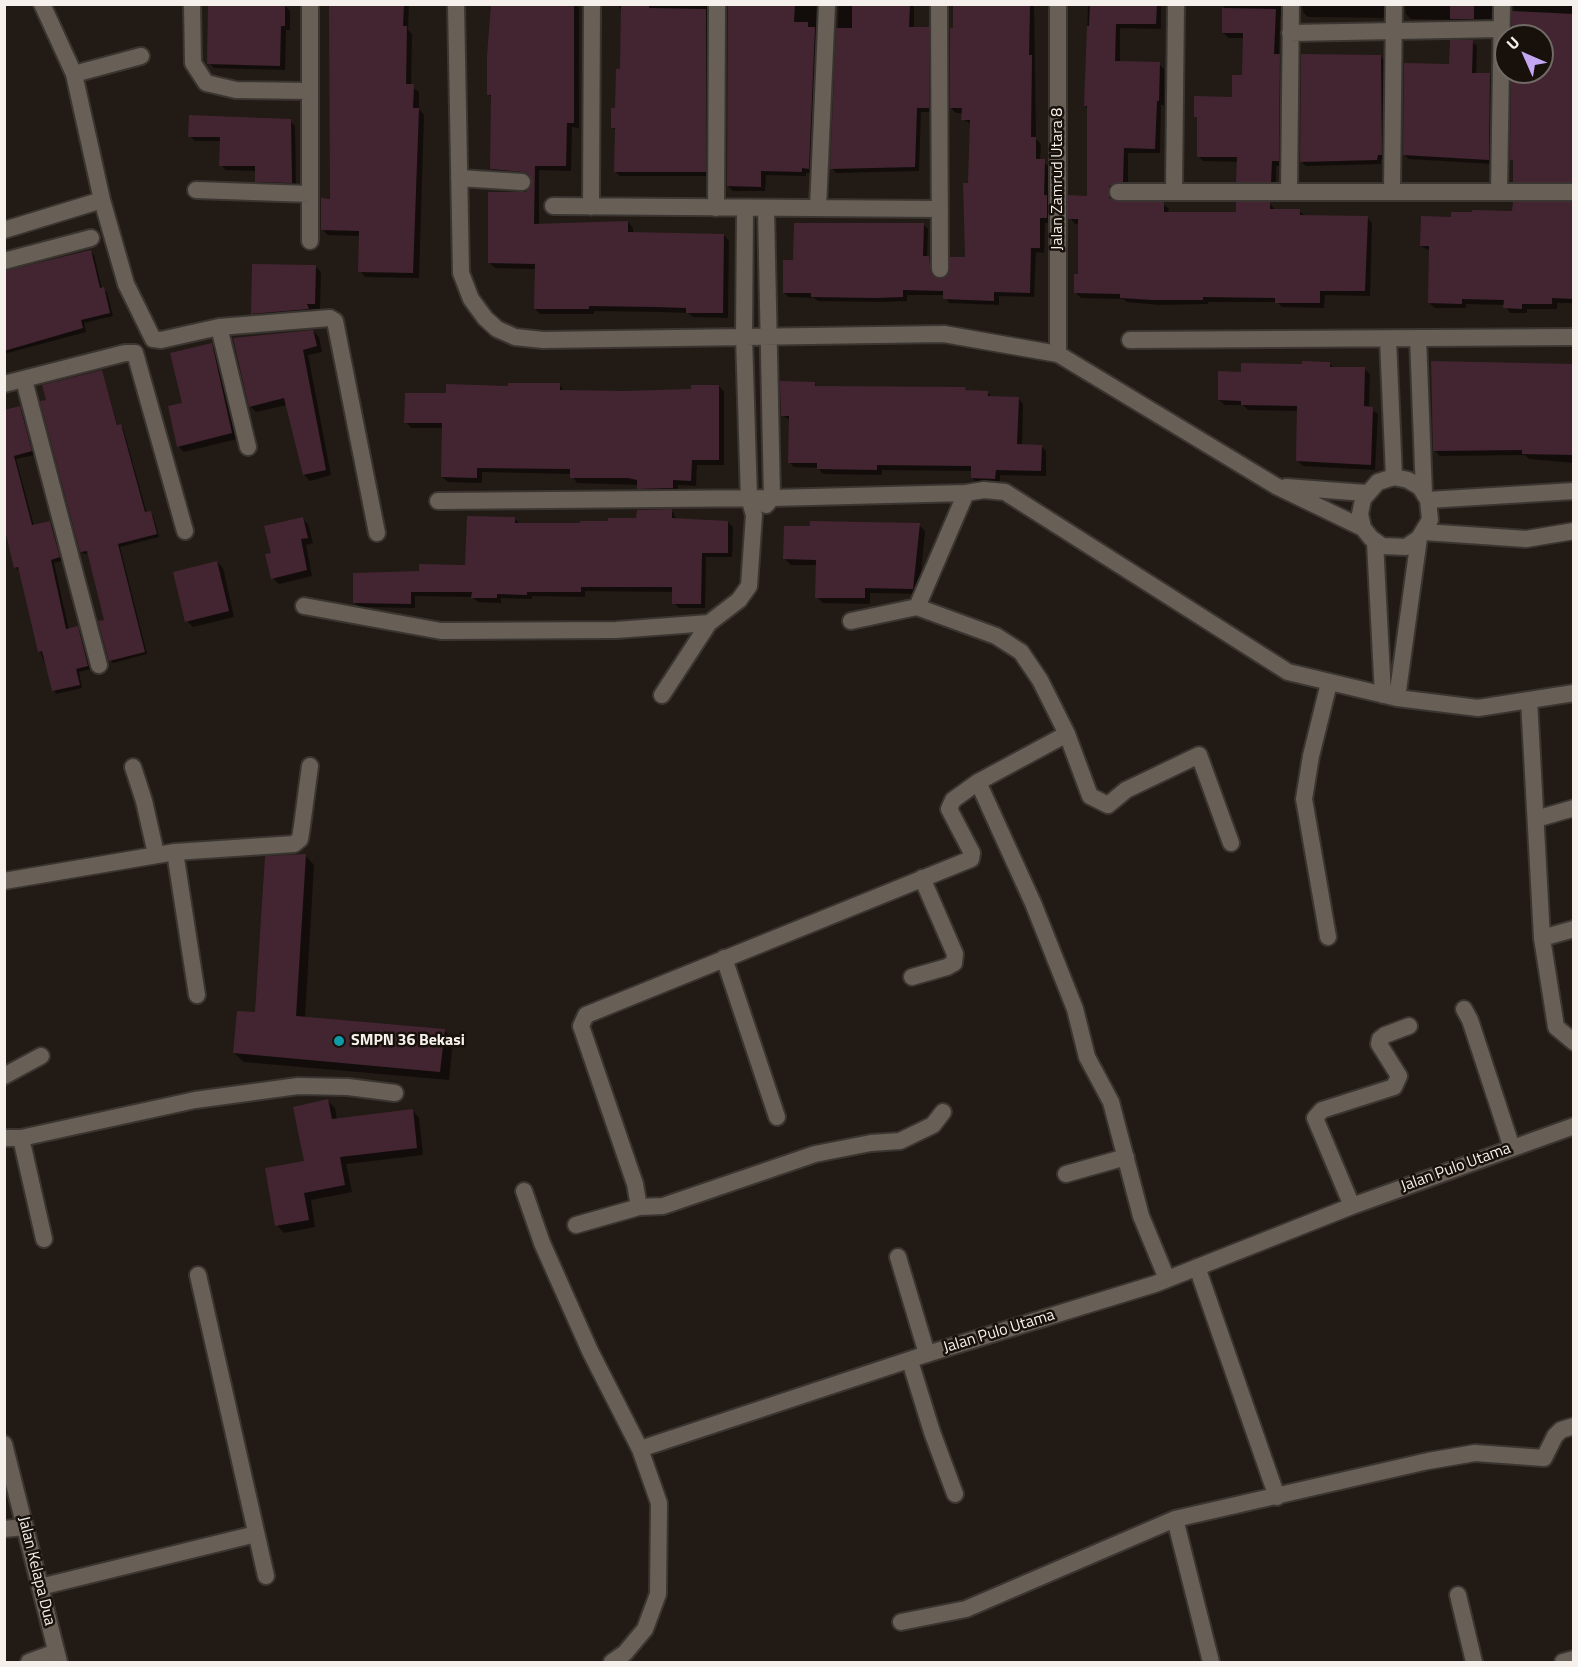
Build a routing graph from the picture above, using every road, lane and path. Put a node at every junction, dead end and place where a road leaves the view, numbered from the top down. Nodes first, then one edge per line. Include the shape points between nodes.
1 (42, 4) edge
2 (192, 4) edge
3 (310, 4) edge
4 (456, 4) edge
5 (592, 4) edge
6 (717, 4) edge
7 (827, 4) edge
8 (939, 4) edge
9 (1058, 4) edge
10 (1176, 4) edge
11 (1291, 4) edge
12 (1394, 4) edge
13 (1502, 4) edge
14 (1501, 24) edge
15 (1494, 29) edge
16 (1394, 31) junction
17 (1290, 33) junction
18 (141, 56) dead end
19 (74, 74) junction
20 (1500, 84) edge
21 (310, 92) junction
22 (459, 178) junction
23 (522, 182) dead end
24 (196, 190) dead end
25 (1118, 192) dead end
26 (1173, 192) junction
27 (1289, 192) junction
28 (1392, 192) junction
29 (1499, 192) junction
30 (1574, 192) edge
31 (309, 194) junction
32 (102, 200) junction
33 (553, 206) dead end
34 (591, 207) junction
35 (716, 208) junction
36 (745, 208) junction
37 (766, 208) junction
38 (818, 208) junction
39 (940, 209) junction
40 (4, 230) edge
41 (91, 238) dead end
42 (310, 241) dead end
43 (4, 261) edge
44 (940, 269) dead end
45 (219, 327) junction
46 (767, 335) junction
47 (744, 337) junction
48 (1574, 337) edge
49 (1418, 338) junction
50 (1388, 339) junction
51 (1130, 340) dead end
52 (1058, 354) junction
53 (24, 380) junction
54 (4, 384) edge
55 (248, 447) dead end
56 (1394, 477) junction
57 (1276, 486) junction
58 (1574, 491) edge
59 (966, 493) junction
60 (1366, 493) junction
61 (1426, 496) junction
62 (749, 498) junction
63 (772, 498) junction
64 (438, 501) dead end
65 (754, 515) junction
66 (1363, 528) junction
67 (185, 531) dead end
68 (1574, 531) edge
69 (377, 533) dead end
70 (1422, 535) junction
71 (1375, 542) junction
72 (304, 606) dead end
73 (917, 607) junction
74 (851, 621) dead end
75 (709, 623) junction
76 (99, 664) dead end
77 (1329, 683) junction
78 (1574, 693) edge
79 (662, 695) dead end
80 (1390, 696) junction
81 (1529, 700) junction
82 (1067, 734) junction
83 (310, 766) dead end
84 (133, 767) dead end
85 (978, 782) junction
86 (1574, 808) edge
87 (1536, 819) junction
88 (1232, 843) dead end
89 (175, 852) junction
90 (156, 854) junction
91 (922, 878) junction
92 (4, 881) edge
93 (1574, 929) edge
94 (1328, 937) dead end
95 (1542, 938) junction
96 (724, 958) junction
97 (912, 977) dead end
98 (197, 995) dead end
99 (1464, 1009) dead end
100 (1410, 1026) dead end
101 (1574, 1042) edge
102 (41, 1056) dead end
103 (4, 1076) edge
104 (395, 1093) dead end
105 (943, 1112) dead end
106 (777, 1118) dead end
107 (1573, 1126) edge
108 (13, 1138) edge
109 (1512, 1148) junction
110 (1126, 1157) junction
111 (1066, 1174) dead end
112 (524, 1191) dead end
113 (1352, 1206) junction
114 (639, 1207) junction
115 (576, 1225) dead end
116 (44, 1239) dead end
117 (898, 1257) dead end
118 (1197, 1267) junction
119 (198, 1275) dead end
120 (1167, 1279) junction
121 (927, 1354) junction
122 (910, 1361) junction
123 (1574, 1426) edge
124 (4, 1444) edge
125 (640, 1449) junction
126 (956, 1494) dead end
127 (1277, 1497) junction
128 (1175, 1520) junction
129 (25, 1527) junction
130 (4, 1529) edge
131 (256, 1534) junction
132 (266, 1576) dead end
133 (40, 1587) junction
134 (1458, 1595) dead end
135 (901, 1623) dead end
136 (58, 1657) edge
137 (622, 1659) edge
138 (1574, 1659) edge
139 (29, 1662) edge
140 (1211, 1662) edge
141 (1474, 1662) edge
142 (1563, 1662) edge

1 - 19 street
2 - 21 street via 193,63 206,83 236,90
3 - 21 street
4 - 22 street
5 - 34 street
6 - 35 street
7 - 38 street
8 - 39 street
9 - 52 street, Jalan Zamrud Utara 8
10 - 26 street
11 - 17 street
12 - 16 street
13 - 14 street
15 - 16 street
16 - 17 street
16 - 28 street
17 - 27 street
18 - 19 street
19 - 32 street
20 - 29 street
21 - 31 street
22 - 23 street
22 - 47 street via 461,273 471,299 497,329 515,338 543,340
24 - 31 street
25 - 26 street
26 - 27 street
27 - 28 street
28 - 29 street
29 - 30 street
31 - 42 street
32 - 40 street
32 - 45 street via 126,284 153,339
33 - 34 street
34 - 35 street
35 - 36 street
36 - 37 street
36 - 47 street
37 - 38 street
37 - 46 street
38 - 39 street
39 - 44 street
41 - 43 street
45 - 55 street
45 - 69 street via 330,318 339,326
46 - 47 street
46 - 52 street via 944,334
46 - 63 street
47 - 62 street
48 - 49 street
49 - 50 street
49 - 61 street
50 - 51 street
50 - 56 street
52 - 57 street
53 - 54 street
53 - 67 street via 135,353
53 - 76 street
56 - 60 street via 1378,482
56 - 61 street via 1408,480
57 - 60 street
57 - 66 street
58 - 61 street
59 - 63 street
59 - 73 street
59 - 77 street via 1005,492 1288,672
60 - 66 street via 1360,514
61 - 70 street via 1430,520
62 - 63 street
62 - 64 street
62 - 65 street
63 - 65 street
65 - 75 street via 749,586 739,600
66 - 71 street
68 - 70 street via 1526,539
70 - 71 street via 1398,548
70 - 80 street
71 - 80 street
72 - 75 street via 441,631 616,630
73 - 74 street
73 - 82 street via 996,636 1021,652
75 - 79 street
77 - 80 street
77 - 94 street via 1304,799
78 - 81 street
80 - 81 street via 1478,708
81 - 87 street
82 - 85 street
82 - 88 street via 1090,796 1108,805 1126,790 1199,755
83 - 89 street via 298,843
84 - 90 street
85 - 91 street via 950,805 973,856
85 - 110 street via 1033,903 1075,1009 1087,1057 1106,1089
86 - 87 street
87 - 95 street
89 - 90 street
89 - 98 street
90 - 92 street
91 - 96 street
91 - 97 street via 955,954 954,963 947,967
93 - 95 street
95 - 101 street via 1556,1027
96 - 106 street
96 - 114 street via 586,1016 581,1026 635,1184
99 - 109 street
100 - 113 street via 1380,1039 1379,1044 1399,1076 1394,1087 1322,1110 1315,1118
102 - 103 street
104 - 108 street via 298,1086 195,1100
105 - 114 street via 933,1125 900,1141 815,1154 663,1206
107 - 109 street, Jalan Pulo Utama
108 - 116 street
109 - 113 street, Jalan Pulo Utama
110 - 111 street
110 - 120 street via 1141,1216
112 - 125 street via 542,1243 590,1350
113 - 118 street, Jalan Pulo Utama
114 - 115 street
117 - 121 street
118 - 120 street, Jalan Pulo Utama
118 - 127 street
119 - 131 street
120 - 121 street, Jalan Pulo Utama
121 - 122 street, Jalan Pulo Utama
122 - 125 street, Jalan Pulo Utama
122 - 126 street
123 - 127 street via 1555,1436 1544,1458 1475,1453
124 - 129 street, Jalan Kelapa Dua
125 - 137 street via 659,1503 658,1594 645,1629
127 - 128 street
128 - 135 street via 966,1609
128 - 140 street
129 - 130 street
129 - 133 street, Jalan Kelapa Dua
131 - 132 street
131 - 133 street
133 - 136 street, Jalan Kelapa Dua
134 - 141 street
136 - 139 street
138 - 142 street

